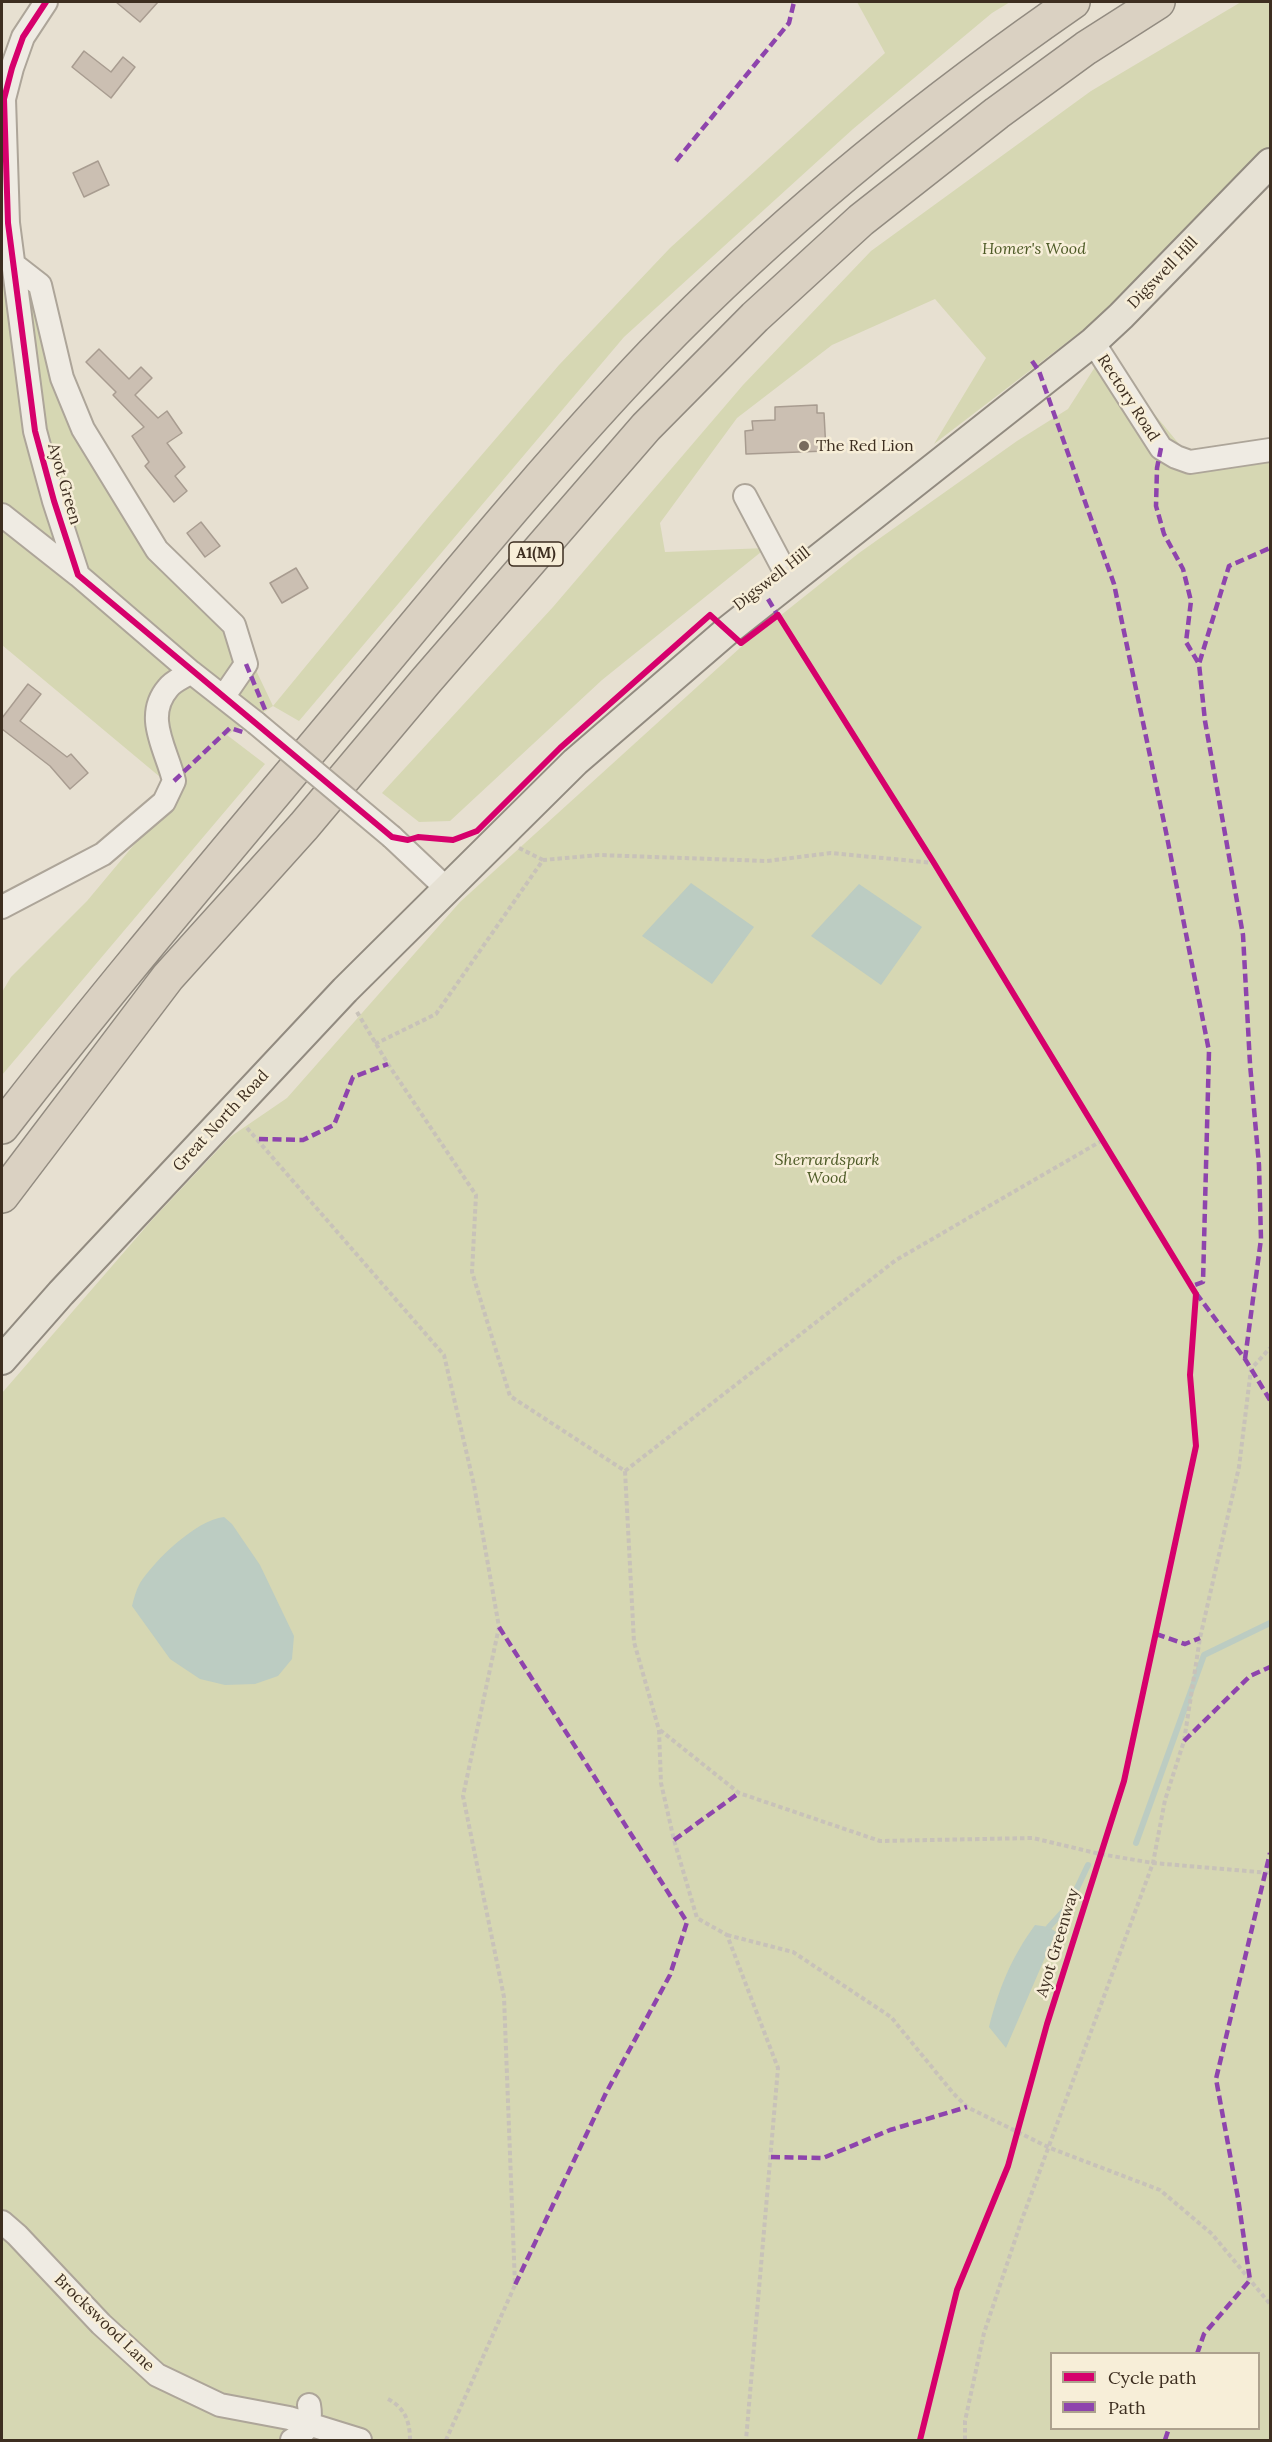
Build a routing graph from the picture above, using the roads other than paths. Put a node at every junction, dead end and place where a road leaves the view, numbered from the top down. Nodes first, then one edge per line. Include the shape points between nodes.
1 (46, 2) edge
2 (1073, 2) edge
3 (1158, 2) edge
4 (1270, 163) edge
5 (13, 264) junction
6 (1093, 342) junction
7 (1270, 450) edge
8 (745, 496) dead end
9 (2, 515) edge
10 (78, 575) junction
11 (790, 581) junction
12 (191, 672) junction
13 (224, 696) junction
14 (446, 888) junction
15 (2, 907) edge
16 (2, 1127) edge
17 (2, 1196) edge
18 (2, 1360) edge
19 (2, 2222) edge
20 (309, 2415) junction
21 (292, 2440) edge
22 (360, 2440) edge

1 - 5 street, Ayot Green via 23,38 4,99
2 - 16 highway, A1(M) via 996,56 820,196 653,353 494,531
3 - 17 highway, A1(M) via 997,113 861,220 755,317 646,428 304,826 168,977
4 - 6 main road, Digswell Hill
5 - 10 street, Ayot Green via 35,431
5 - 13 street via 40,285 62,378 83,429 157,549 234,624 246,664
6 - 7 street, Rectory Road via 1161,448 1176,458 1190,462
6 - 11 main road, Digswell Hill
8 - 11 street
9 - 10 street
10 - 12 street
11 - 14 main road, Digswell Hill via 575,762
12 - 13 street
12 - 15 street via 168,687 157,707 156,725 174,782 164,802 103,854
13 - 14 street, bridge via 392,837
14 - 18 main road, Great North Road via 215,1128
19 - 20 street, Brockswood Lane via 101,2324 157,2375 220,2405 289,2418
20 - 21 street via 303,2434
20 - 22 street, Brockswood Lane

